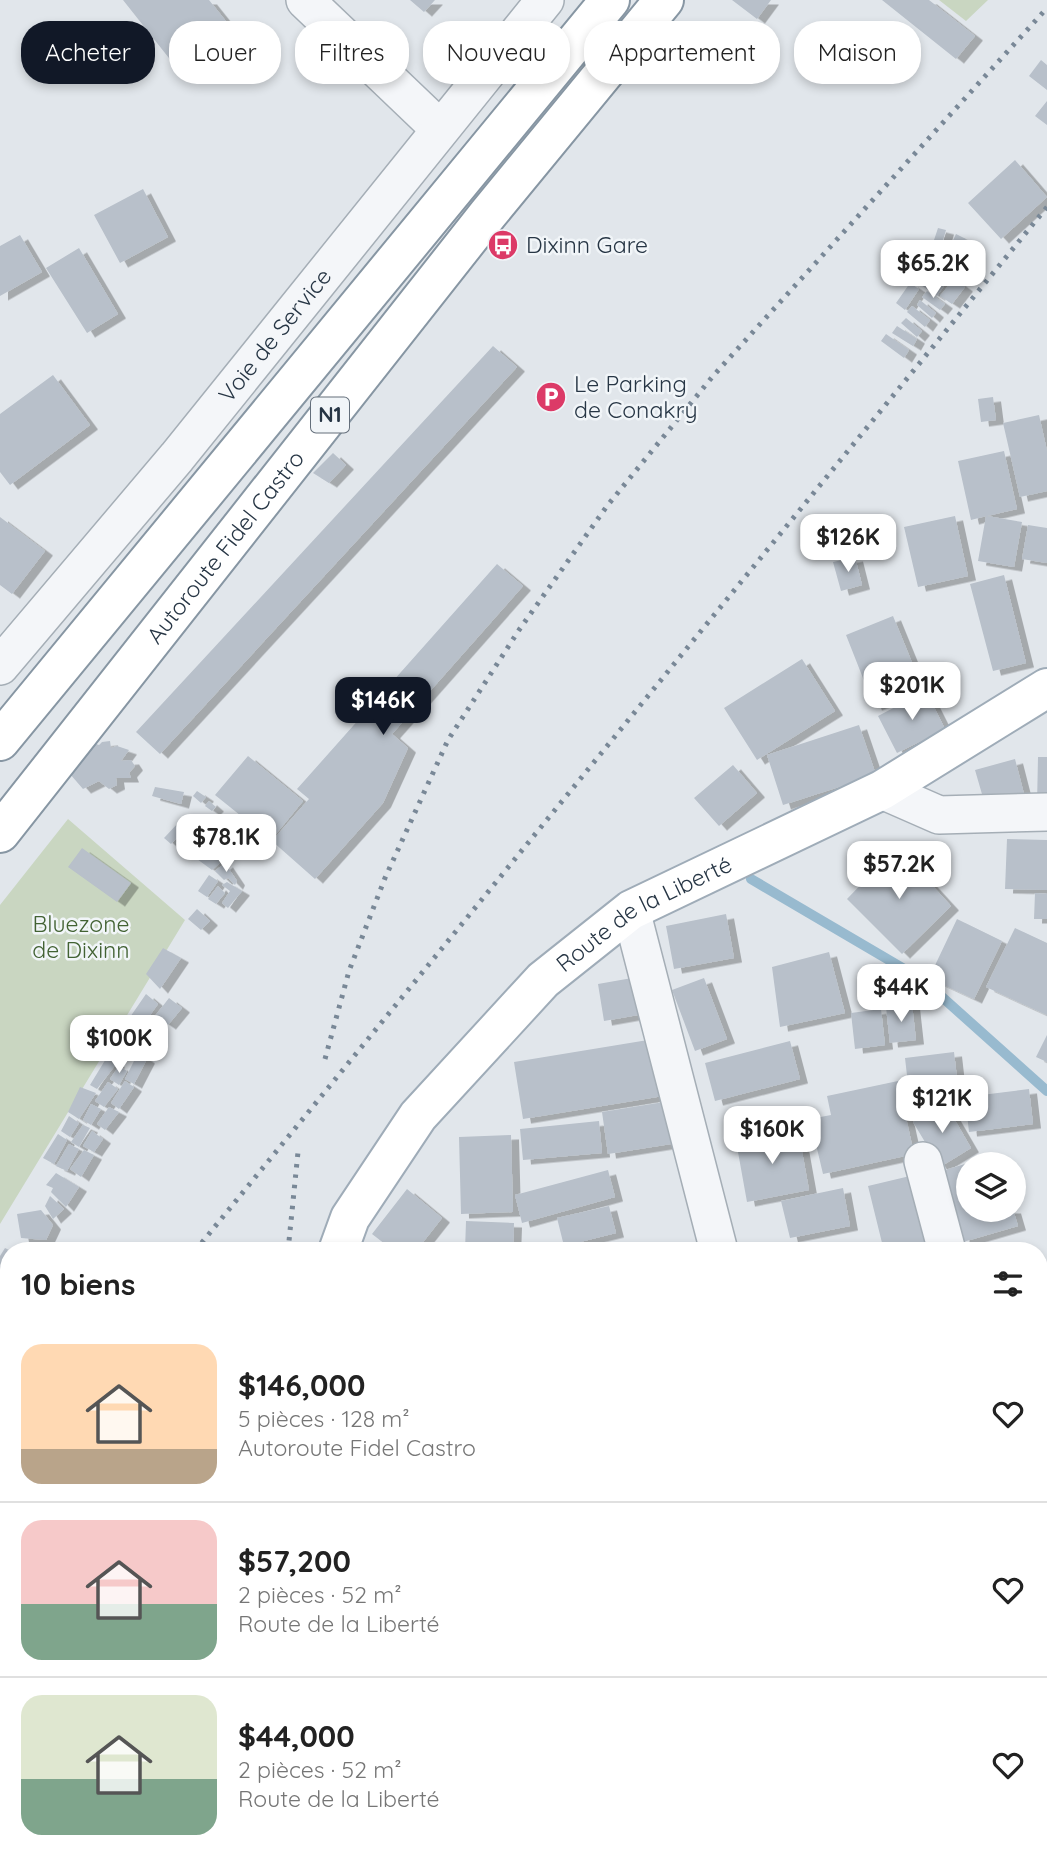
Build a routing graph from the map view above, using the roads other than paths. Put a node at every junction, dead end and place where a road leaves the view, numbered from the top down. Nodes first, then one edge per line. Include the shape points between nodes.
1 (305, 0) edge
2 (545, 0) edge
3 (610, 0) edge
4 (664, 0) edge
5 (440, 129) junction
6 (0, 667) edge
7 (1047, 688) edge
8 (0, 741) edge
9 (882, 790) junction
10 (1047, 812) edge
11 (0, 833) edge
12 (631, 910) junction
13 (923, 1161) dead end
14 (341, 1242) edge
15 (717, 1242) edge
16 (945, 1242) edge

1 - 5 street
2 - 5 street, Voie de Service
3 - 8 main road, N1
4 - 11 main road, Autoroute Fidel Castro / N1 via 488,214
5 - 6 street, Voie de Service via 177,457
7 - 9 main road, Route de la Liberté
9 - 10 street via 939,815
9 - 12 main road, Route de la Liberté
12 - 14 main road, Route de la Liberté via 543,980 418,1116 350,1218
12 - 15 street
13 - 16 street

